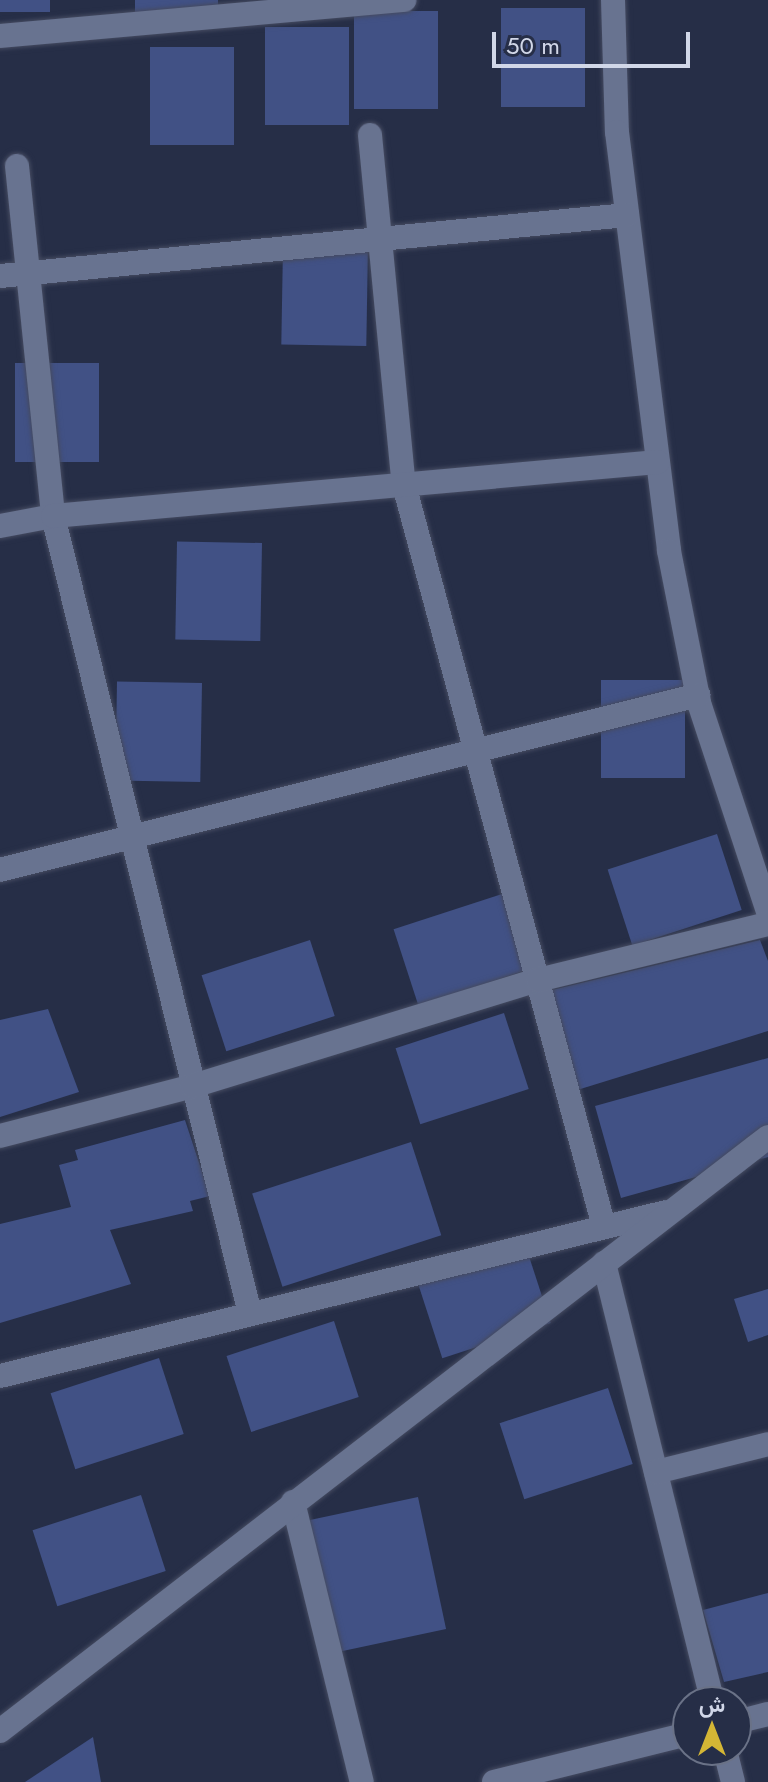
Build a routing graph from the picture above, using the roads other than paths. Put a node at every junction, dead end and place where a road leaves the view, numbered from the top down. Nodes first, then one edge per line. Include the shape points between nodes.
1 (404, 0) edge
2 (613, 0) edge
3 (249, 7) edge
4 (0, 36) edge
5 (370, 135) dead end
6 (17, 166) dead end
7 (627, 215) junction
8 (380, 239) junction
9 (28, 273) junction
10 (0, 276) edge
11 (658, 462) junction
12 (404, 485) junction
13 (53, 516) junction
14 (0, 526) edge
15 (698, 695) junction
16 (475, 749) junction
17 (131, 834) junction
18 (0, 870) edge
19 (768, 912) edge
20 (768, 924) edge
21 (538, 980) junction
22 (193, 1086) junction
23 (0, 1136) edge
24 (768, 1137) edge
25 (677, 1209) junction
26 (604, 1227) junction
27 (604, 1263) junction
28 (250, 1314) junction
29 (0, 1376) edge
30 (768, 1444) edge
31 (656, 1472) junction
32 (293, 1502) junction
33 (709, 1686) edge
34 (0, 1731) edge
35 (672, 1738) edge
36 (362, 1782) edge
37 (494, 1782) edge

1 - 3 street
2 - 7 street via 617,132
3 - 4 street
5 - 8 street
6 - 9 street
7 - 8 street
7 - 11 street
8 - 9 street
8 - 12 street
9 - 10 street
9 - 13 street
11 - 12 street
11 - 15 street via 669,551
12 - 13 street
12 - 16 street
13 - 14 street
13 - 17 street
15 - 16 street
15 - 19 street
16 - 17 street
16 - 21 street
17 - 18 street
17 - 22 street
20 - 21 street
21 - 22 street
21 - 26 street
22 - 23 street
22 - 28 street
24 - 25 street
25 - 26 street
25 - 27 street
26 - 28 street
27 - 31 street
27 - 32 street
28 - 29 street
30 - 31 street
31 - 33 street
32 - 34 street
32 - 36 street
35 - 37 street

